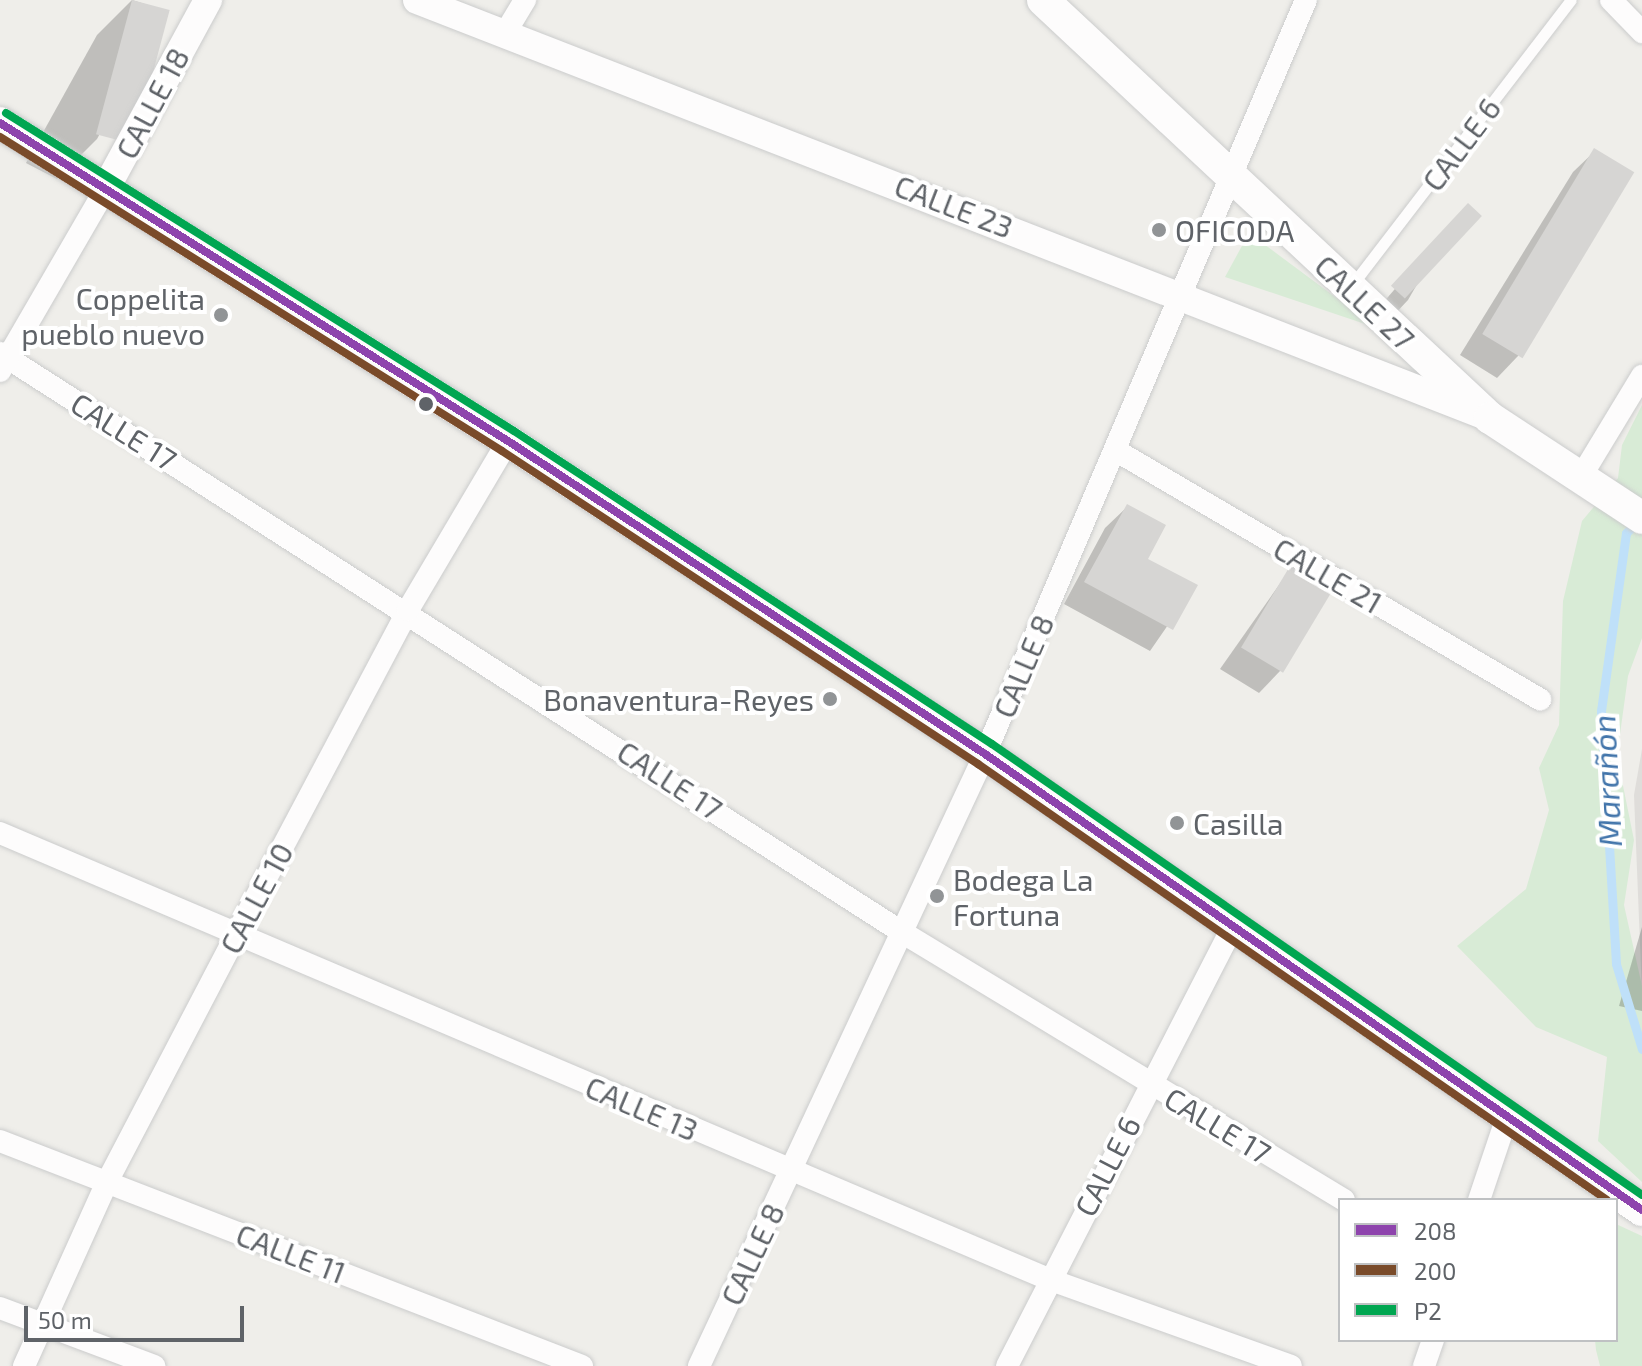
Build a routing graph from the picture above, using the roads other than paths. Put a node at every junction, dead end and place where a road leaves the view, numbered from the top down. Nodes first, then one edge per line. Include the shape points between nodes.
1 (208, 0) edge
2 (417, 0) edge
3 (525, 0) edge
4 (1043, 0) edge
5 (1306, 0) edge
6 (1571, 0) edge
7 (1611, 0) edge
8 (1642, 32) edge
9 (504, 35) junction
10 (0, 123) edge
11 (1228, 179) junction
12 (106, 188) junction
13 (1350, 287) junction
14 (1183, 294) junction
15 (3, 361) edge
16 (1642, 376) edge
17 (1490, 418) junction
18 (508, 441) junction
19 (1115, 450) junction
20 (1591, 480) junction
21 (1642, 518) edge
22 (408, 610) junction
23 (1540, 699) dead end
24 (985, 754) junction
25 (0, 833) edge
26 (1234, 925) junction
27 (900, 931) junction
28 (235, 937) junction
29 (1149, 1084) junction
30 (1506, 1120) junction
31 (0, 1141) edge
32 (791, 1171) junction
33 (107, 1182) junction
34 (1341, 1198) edge
35 (1480, 1198) edge
36 (1633, 1204) edge
37 (1048, 1279) junction
38 (0, 1308) edge
39 (43, 1325) junction
40 (1432, 1342) edge
41 (24, 1366) edge
42 (154, 1366) edge
43 (582, 1366) edge
44 (699, 1366) edge
45 (1007, 1366) edge
46 (1291, 1366) edge
47 (1424, 1366) edge

1 - 12 street, CALLE 18
2 - 9 street, CALLE 23
3 - 9 street
4 - 11 main road, CALLE 27
5 - 11 street, CALLE 8
6 - 13 lane, CALLE 6
7 - 8 street
9 - 14 street, CALLE 23
10 - 12 main road
11 - 13 main road, CALLE 27
11 - 14 street, CALLE 8
12 - 15 street, CALLE 18
12 - 18 main road
13 - 17 main road, CALLE 27
14 - 17 street, CALLE 23
14 - 19 street, CALLE 8
15 - 22 street, CALLE 17
16 - 20 street
17 - 20 main road, CALLE 27
18 - 22 street, CALLE 10
18 - 24 main road
19 - 23 street, CALLE 21
19 - 24 street, CALLE 8
20 - 21 main road, CALLE 27
22 - 27 street, CALLE 17
22 - 28 street, CALLE 10
24 - 26 main road
24 - 27 street, CALLE 8
25 - 28 street, CALLE 13
26 - 29 street, CALLE 6
26 - 30 main road
27 - 29 street, CALLE 17
27 - 32 street, CALLE 8
28 - 32 street, CALLE 13
28 - 33 street, CALLE 10
29 - 34 street, CALLE 17
29 - 37 street, CALLE 6
30 - 35 street
30 - 36 main road
31 - 33 street, CALLE 11
32 - 37 street, CALLE 13
32 - 44 street, CALLE 8
33 - 39 street, CALLE 10
33 - 43 street, CALLE 11
37 - 45 street, CALLE 6
37 - 46 street, CALLE 13
38 - 39 street
39 - 41 street, CALLE 10
39 - 42 street
40 - 47 street

